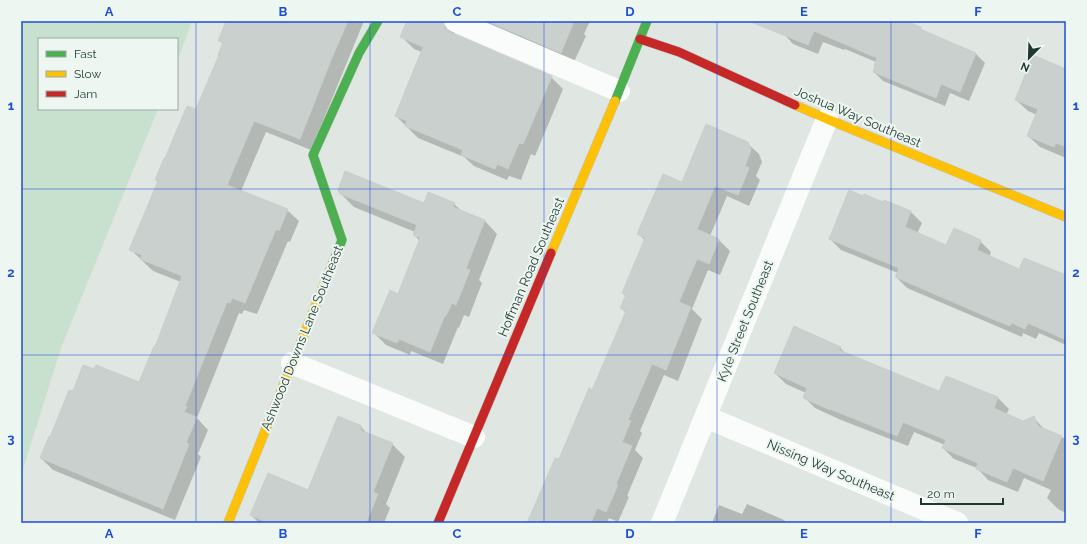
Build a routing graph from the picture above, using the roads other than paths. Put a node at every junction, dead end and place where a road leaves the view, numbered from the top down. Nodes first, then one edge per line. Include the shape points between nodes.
1 (378, 21) edge
2 (455, 21) edge
3 (647, 21) edge
4 (640, 39) junction
5 (619, 91) junction
6 (827, 119) junction
7 (1066, 217) edge
8 (292, 363) junction
9 (706, 417) junction
10 (474, 437) junction
11 (228, 523) edge
12 (438, 523) edge
13 (662, 523) edge
14 (957, 523) edge

1 - 8 street, Ashwood Downs Lane Southeast via 359,53 313,155 342,240
2 - 5 street
3 - 4 street, Hoffman Road Southeast
4 - 5 street, Hoffman Road Southeast
4 - 6 street, Joshua Way Southeast via 679,52
5 - 10 street, Hoffman Road Southeast
6 - 7 street, Joshua Way Southeast
6 - 9 street, Kyle Street Southeast
8 - 10 street
8 - 11 street, Ashwood Downs Lane Southeast
9 - 13 street, Kyle Street Southeast
9 - 14 street, Nissing Way Southeast
10 - 12 street, Hoffman Road Southeast

